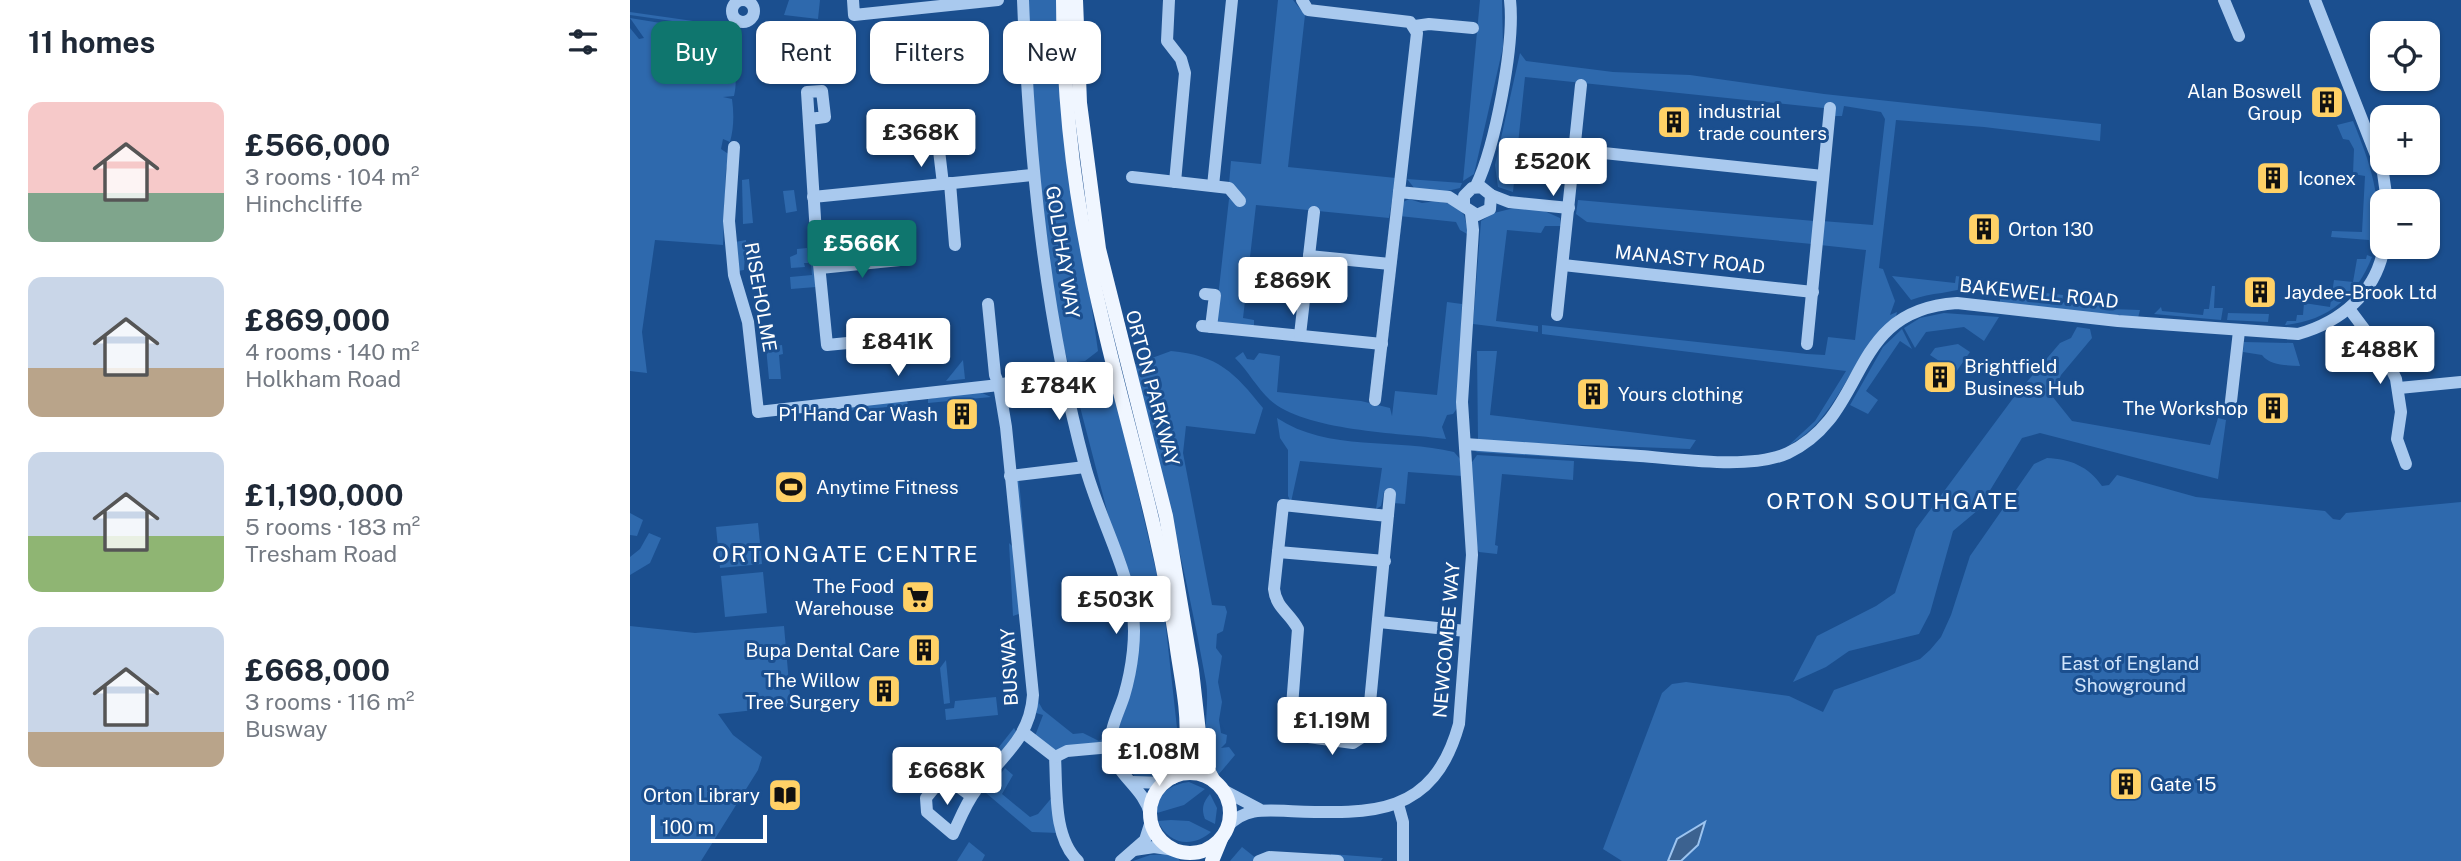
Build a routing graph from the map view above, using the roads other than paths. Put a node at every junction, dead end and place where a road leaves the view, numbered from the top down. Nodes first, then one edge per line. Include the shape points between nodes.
1 (853, 0) edge
2 (998, 0) edge
3 (1023, 0) edge
4 (1063, 0) edge
5 (1076, 0) edge
6 (1170, 0) edge
7 (1232, 0) edge
8 (1301, 0) edge
9 (1510, 0) edge
10 (2315, 0) edge
11 (735, 2) edge
12 (751, 2) edge
13 (952, 2) edge
14 (2229, 2) edge
15 (1415, 26) junction
16 (1473, 28) dead end
17 (2239, 36) dead end
18 (1581, 85) dead end
19 (1830, 108) dead end
20 (810, 119) dead end
21 (879, 139) dead end
22 (734, 147) dead end
23 (1575, 150) junction
24 (1032, 175) junction
25 (1823, 176) junction
26 (1132, 177) dead end
27 (1175, 182) junction
28 (946, 183) junction
29 (1213, 186) junction
30 (2385, 189) edge
31 (1480, 190) junction
32 (1399, 192) junction
33 (813, 197) junction
34 (1448, 197) junction
35 (1240, 201) dead end
36 (1509, 202) junction
37 (1569, 208) junction
38 (1477, 211) junction
39 (1314, 212) dead end
40 (956, 245) dead end
41 (1309, 256) junction
42 (2379, 259) edge
43 (900, 260) dead end
44 (1390, 264) junction
45 (1563, 265) junction
46 (820, 268) junction
47 (1813, 292) junction
48 (1205, 294) dead end
49 (988, 304) dead end
50 (2350, 310) junction
51 (1558, 315) dead end
52 (2239, 331) junction
53 (940, 334) dead end
54 (1300, 335) junction
55 (1382, 344) junction
56 (1807, 344) dead end
57 (1062, 369) junction
58 (2461, 382) edge
59 (999, 384) junction
60 (2399, 388) junction
61 (1376, 400) dead end
62 (2231, 410) dead end
63 (1465, 444) junction
64 (2406, 464) dead end
65 (1085, 467) junction
66 (1010, 476) junction
67 (1390, 494) dead end
68 (1388, 516) junction
69 (1278, 552) junction
70 (1385, 561) junction
71 (1380, 622) junction
72 (1466, 631) junction
73 (1024, 733) junction
74 (1111, 747) junction
75 (1055, 757) junction
76 (1168, 780) junction
77 (1133, 782) junction
78 (1218, 785) junction
79 (971, 796) junction
80 (1398, 804) junction
81 (1261, 810) junction
82 (1151, 817) junction
83 (1224, 832) junction
84 (1134, 850) junction
85 (1181, 854) edge
86 (1278, 859) edge
87 (1078, 861) edge
88 (1121, 861) edge
89 (1212, 861) edge
90 (1259, 861) edge
91 (1338, 861) edge
92 (1403, 861) edge

1 - 13 street via 854,15
2 - 13 street
3 - 24 street, GOLDHAY WAY
4 - 76 main road, ORTON PARKWAY via 1071,146 1087,252 1169,595 1186,730 1184,755
5 - 78 main road, ORTON PARKWAY via 1080,103 1099,249 1169,526 1202,759
6 - 27 street via 1167,41 1185,73
7 - 29 street
8 - 15 street via 1308,10
9 - 31 street via 1510,43
10 - 30 street
11 - 12 street
11 - 12 street via 733,16 742,22 753,16
14 - 17 street
15 - 16 street
15 - 32 street
18 - 23 street
19 - 25 street
20 - 33 street
21 - 28 street via 929,135 938,142
22 - 59 street, RISEHOLME via 729,221 734,275 748,322 758,412
23 - 25 street
23 - 37 street
24 - 28 street
24 - 57 street, GOLDHAY WAY
25 - 47 street
26 - 27 street
27 - 29 street
28 - 33 street
28 - 40 street
29 - 35 street via 1229,188
31 - 34 street
31 - 36 street
31 - 38 street
31 - 38 street
32 - 34 street
32 - 44 street
33 - 46 street
34 - 38 street
36 - 37 street
36 - 38 street
37 - 45 street
38 - 63 street, NEWCOMBE WAY via 1462,402
39 - 41 street
41 - 44 street
41 - 54 street
42 - 50 street, BAKEWELL ROAD via 2366,290
43 - 46 street
44 - 55 street
45 - 47 street, MANASTY ROAD
45 - 51 street
46 - 53 street via 827,345
47 - 56 street
48 - 54 street via 1215,295 1207,327
49 - 59 street, BUSWAY
50 - 52 street, BAKEWELL ROAD via 2298,334
50 - 60 street via 2386,358
52 - 62 street
52 - 63 street, BAKEWELL ROAD via 1935,304 1912,311 1887,328 1815,439 1778,457 1699,460
54 - 55 street
55 - 61 street
57 - 59 street
57 - 65 street, GOLDHAY WAY
58 - 60 street
59 - 66 street, BUSWAY
60 - 64 street via 2397,439
63 - 72 street, NEWCOMBE WAY via 1472,555
65 - 66 street
65 - 74 street, GOLDHAY WAY via 1121,563 1132,608 1129,673
66 - 73 street, BUSWAY via 1033,695
67 - 68 street
68 - 69 street via 1283,505
68 - 70 street
69 - 70 street
69 - 71 street via 1276,602 1298,629 1291,719 1295,732 1353,743 1367,734
70 - 71 street
71 - 72 street
72 - 80 street, NEWCOMBE WAY via 1454,741 1431,781
73 - 75 street
73 - 79 street, BUSWAY
74 - 75 street via 1067,751
74 - 77 street via 1119,769
75 - 87 street via 1062,834
76 - 77 street
76 - 78 main road via 1194,773
76 - 82 main road via 1156,792
77 - 82 street
78 - 81 street, NEWCOMBE WAY via 1238,801
78 - 83 main road via 1230,807
79 - 79 street, BUSWAY via 953,834 930,817 926,798 944,776
80 - 81 street, NEWCOMBE WAY via 1349,814
80 - 92 street
81 - 83 street, NEWCOMBE WAY via 1239,816
82 - 84 street via 1149,834
82 - 85 main road via 1157,835
83 - 85 main road via 1206,849
83 - 89 main road
84 - 85 street via 1154,846
84 - 88 street
86 - 90 street
86 - 91 street

